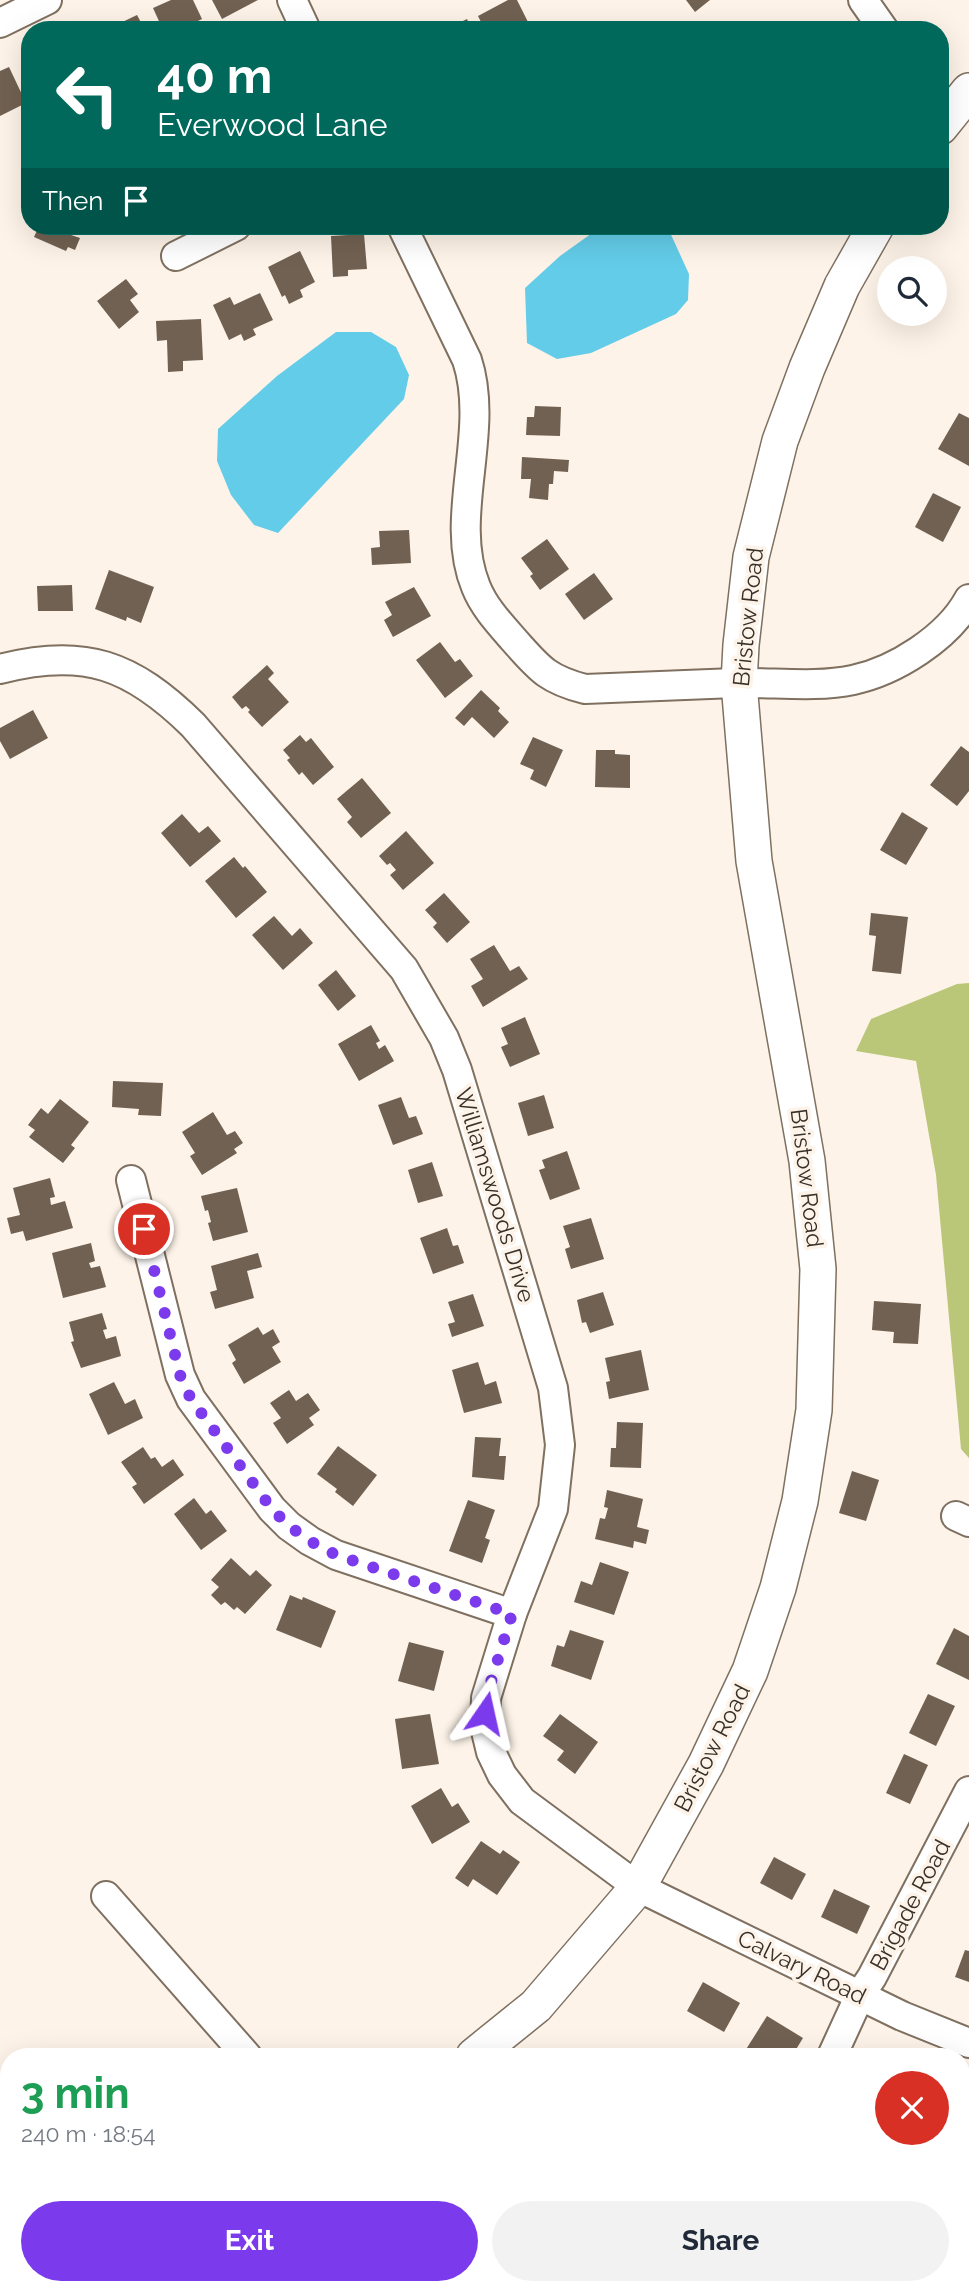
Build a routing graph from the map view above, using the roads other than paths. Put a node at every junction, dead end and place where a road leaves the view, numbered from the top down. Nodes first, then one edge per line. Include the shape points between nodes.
1 (47, 0) edge
2 (292, 0) edge
3 (863, 0) edge
4 (302, 21) edge
5 (878, 21) edge
6 (0, 23) edge
7 (218, 235) edge
8 (406, 235) edge
9 (871, 235) edge
10 (176, 256) dead end
11 (969, 599) edge
12 (0, 669) edge
13 (739, 683) junction
14 (131, 1180) dead end
15 (512, 1614) junction
16 (969, 1791) edge
17 (638, 1887) junction
18 (106, 1896) dead end
19 (860, 1995) junction
20 (969, 2043) edge
21 (240, 2048) edge
22 (484, 2048) edge
23 (836, 2048) edge

1 - 6 street
2 - 4 street
3 - 5 street
7 - 10 street
8 - 13 street via 471,375 474,428 467,553 485,604 540,669 563,684 585,690
9 - 13 main road, Bristow Road via 842,286 780,442 751,557
11 - 13 street via 936,638 881,671 830,683
12 - 15 street, Williamswoods Drive via 45,660 89,662 145,683 168,700 404,968 444,1038 557,1414 560,1445 553,1509
13 - 17 main road, Bristow Road via 754,861 807,1161 817,1255 814,1410 800,1501 750,1671 696,1784
14 - 15 street via 180,1375 191,1399 272,1509 289,1526 336,1555
15 - 17 street, Williamswoods Drive via 486,1698 485,1727 491,1752 522,1801
16 - 19 street, Brigade Road
17 - 19 street, Calvary Road
17 - 22 main road, Bristow Road via 536,2006
18 - 21 street
19 - 20 street, Calvary Road
19 - 23 street, Brigade Road

